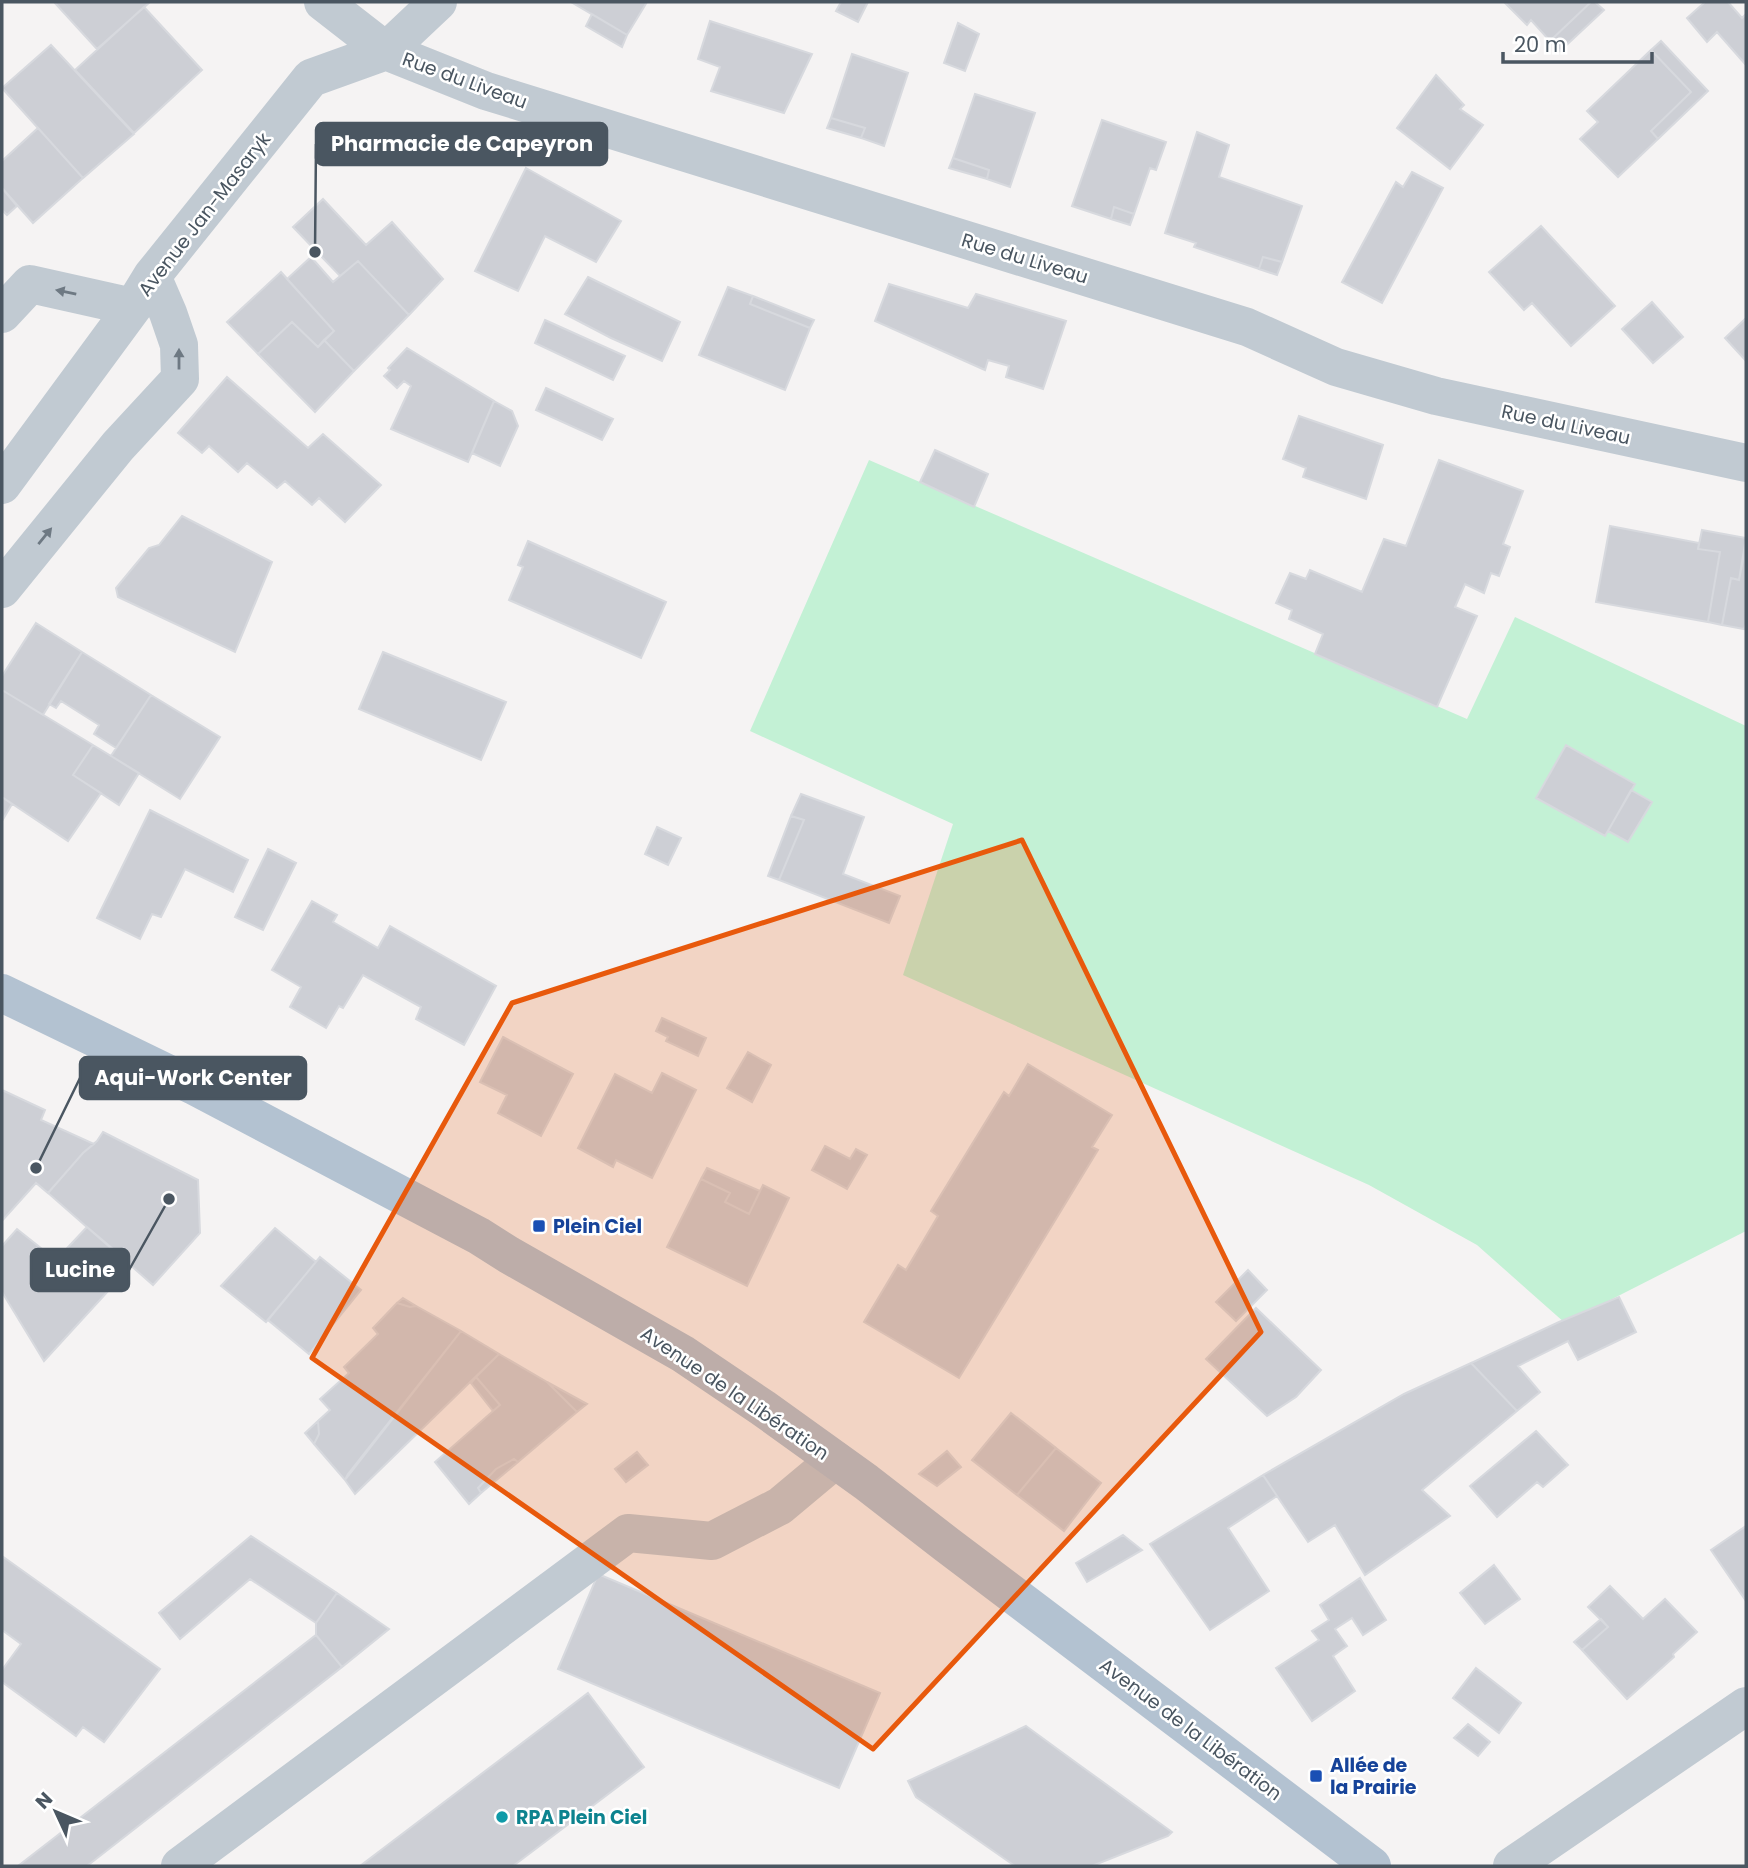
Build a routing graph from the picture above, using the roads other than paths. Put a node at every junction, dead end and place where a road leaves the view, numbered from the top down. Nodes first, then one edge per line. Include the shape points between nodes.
1 (323, 2) edge
2 (438, 2) edge
3 (387, 51) junction
4 (142, 292) junction
5 (2, 314) edge
6 (1746, 463) edge
7 (2, 485) edge
8 (2, 590) edge
9 (2, 993) edge
10 (835, 1460) junction
11 (1746, 1706) edge
12 (180, 1866) edge
13 (1372, 1866) edge
14 (1512, 1866) edge

1 - 3 street, Rue du Liveau
2 - 3 street
3 - 4 street, Avenue Jan-Masaryk via 311,78
3 - 6 street, Rue du Liveau via 485,91 1247,327 1336,366 1436,396
4 -> 5 street via 30,284
4 - 7 street, Avenue Jan-Masaryk
8 -> 4 street via 118,446 180,379 179,345 168,313
9 - 10 main road, Avenue de la Libération via 196,1087 479,1236 683,1354
10 - 12 street via 780,1506 712,1541 628,1533
10 - 13 main road, Avenue de la Libération
11 - 14 street

